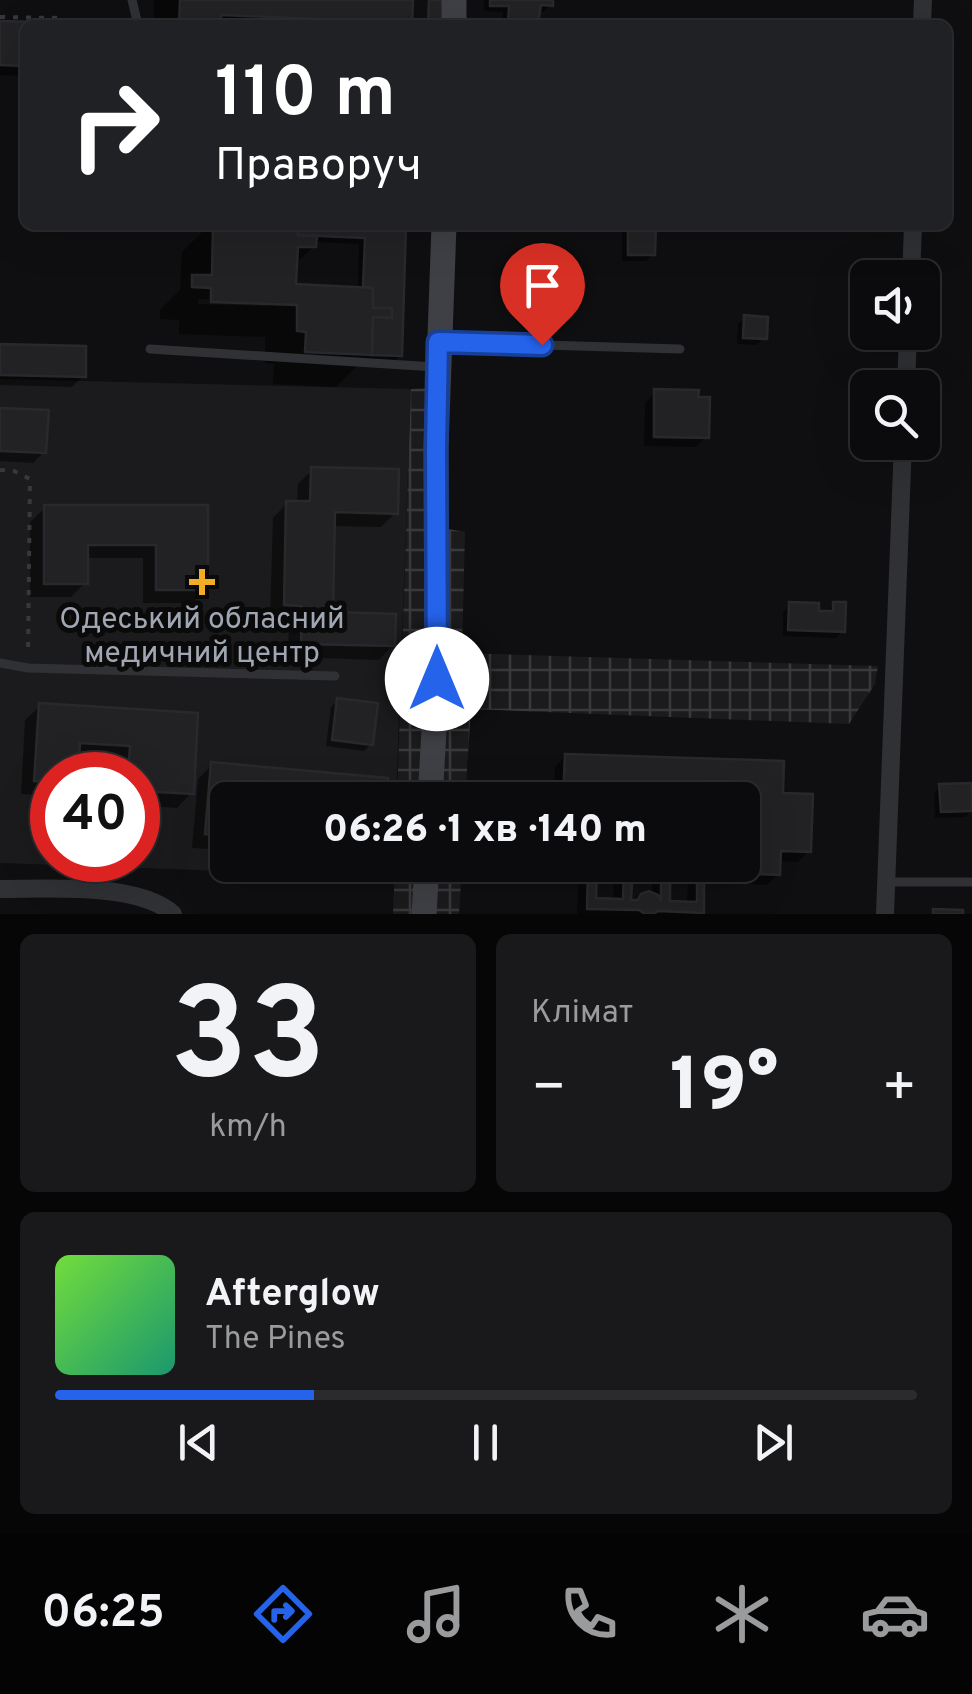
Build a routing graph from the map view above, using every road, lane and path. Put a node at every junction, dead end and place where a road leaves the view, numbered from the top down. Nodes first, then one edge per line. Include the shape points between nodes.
1 (0, 17) edge
2 (61, 18) dead end
3 (444, 230) edge
4 (913, 230) edge
5 (911, 260) edge
6 (150, 349) dead end
7 (680, 349) dead end
8 (438, 354) junction
9 (903, 460) edge
10 (0, 470) edge
11 (0, 663) edge
12 (28, 668) junction
13 (335, 676) dead end
14 (431, 782) edge
15 (426, 882) edge
16 (886, 882) junction
17 (972, 882) edge
18 (0, 889) edge
19 (172, 914) edge
20 (424, 914) edge
21 (885, 914) edge

1 - 2 path
3 - 8 street
4 - 5 street
6 - 8 lane
7 - 8 lane
8 - 14 street
9 - 16 street
10 - 12 path via 30,480
11 - 12 lane
12 - 13 lane
15 - 20 street
16 - 17 lane
16 - 21 street
18 - 19 street via 112,890

